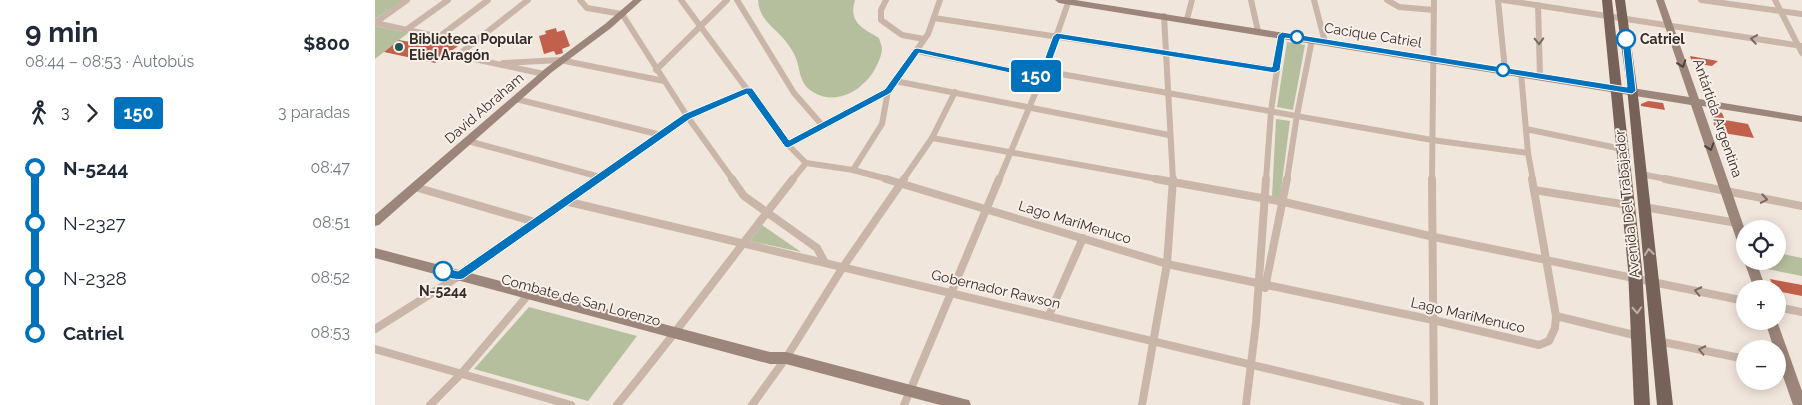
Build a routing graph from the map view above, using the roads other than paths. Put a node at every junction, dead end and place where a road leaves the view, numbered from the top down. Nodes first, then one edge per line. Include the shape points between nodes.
1 (407, 0) edge
2 (448, 0) edge
3 (488, 0) edge
4 (528, 0) edge
5 (580, 0) edge
6 (638, 0) edge
7 (681, 0) edge
8 (727, 0) edge
9 (737, 0) edge
10 (886, 0) edge
11 (940, 0) edge
12 (1066, 0) edge
13 (1192, 0) edge
14 (1251, 0) edge
15 (1313, 0) edge
16 (1387, 0) edge
17 (1434, 0) edge
18 (1498, 0) edge
19 (1503, 0) edge
20 (1607, 0) edge
21 (1620, 0) edge
22 (1660, 0) edge
23 (1701, 0) edge
24 (1775, 0) edge
25 (1538, 5) junction
26 (1434, 10) junction
27 (1781, 11) junction
28 (622, 14) junction
29 (1802, 14) edge
30 (1164, 16) junction
31 (1609, 16) junction
32 (935, 18) junction
33 (1623, 18) junction
34 (1187, 19) junction
35 (375, 23) edge
36 (1668, 25) junction
37 (700, 26) junction
38 (406, 30) junction
39 (1258, 31) junction
40 (1282, 35) junction
41 (1057, 36) junction
42 (439, 37) junction
43 (924, 39) junction
44 (1312, 40) junction
45 (1325, 42) junction
46 (472, 44) junction
47 (1800, 46) edge
48 (917, 50) junction
49 (1166, 52) junction
50 (1802, 53) edge
51 (1433, 58) junction
52 (561, 60) junction
53 (496, 64) junction
54 (656, 70) junction
55 (1275, 70) junction
56 (1505, 70) junction
57 (1521, 73) junction
58 (544, 74) junction
59 (1043, 74) junction
60 (1540, 76) junction
61 (664, 81) junction
62 (895, 81) junction
63 (1616, 88) junction
64 (749, 90) junction
65 (888, 91) junction
66 (1632, 91) junction
67 (955, 92) junction
68 (1168, 94) junction
69 (516, 99) junction
70 (1695, 101) junction
71 (1029, 107) junction
72 (1271, 111) junction
73 (1297, 115) junction
74 (687, 116) junction
75 (1802, 119) edge
76 (822, 125) junction
77 (1526, 129) junction
78 (661, 135) junction
79 (1169, 135) junction
80 (932, 138) junction
81 (1432, 140) junction
82 (468, 141) junction
83 (788, 145) junction
84 (1622, 149) junction
85 (1010, 152) junction
86 (1528, 153) junction
87 (806, 162) junction
88 (853, 170) junction
89 (1641, 174) junction
90 (600, 177) junction
91 (1173, 181) junction
92 (902, 183) junction
93 (415, 187) junction
94 (1534, 190) junction
95 (1726, 191) junction
96 (1267, 198) junction
97 (565, 201) junction
98 (1284, 202) junction
99 (1628, 205) junction
100 (1802, 206) edge
101 (1644, 207) junction
102 (986, 209) junction
103 (767, 212) junction
104 (1736, 220) edge
105 (375, 222) edge
106 (535, 222) junction
107 (1736, 223) edge
108 (1083, 238) junction
109 (1434, 238) junction
110 (742, 243) junction
111 (375, 246) edge
112 (375, 253) edge
113 (1546, 260) junction
114 (824, 261) junction
115 (1167, 264) junction
116 (843, 267) junction
117 (463, 273) junction
118 (1635, 278) junction
119 (1652, 282) junction
120 (1262, 284) junction
121 (531, 291) junction
122 (951, 292) junction
123 (1736, 299) edge
124 (1786, 309) edge
125 (1802, 312) edge
126 (1049, 315) junction
127 (1556, 316) junction
128 (1433, 320) junction
129 (375, 329) edge
130 (678, 330) junction
131 (1638, 336) junction
132 (1658, 340) junction
133 (1153, 342) junction
134 (375, 349) edge
135 (1736, 357) edge
136 (786, 358) junction
137 (1252, 365) junction
138 (461, 374) junction
139 (1786, 375) edge
140 (910, 390) junction
141 (430, 405) edge
142 (571, 405) edge
143 (617, 405) edge
144 (752, 405) edge
145 (904, 405) edge
146 (964, 405) edge
147 (1142, 405) edge
148 (1246, 405) edge
149 (1420, 405) edge
150 (1434, 405) edge
151 (1641, 405) edge
152 (1665, 405) edge
153 (1800, 405) edge

1 - 35 street
2 - 38 street
3 - 42 street
4 - 46 street
5 - 28 street via 587,8
6 - 28 main road, David Abraham
7 - 37 street
8 - 37 street
9 - 76 street via 794,93
10 - 43 street via 881,20 902,35
11 - 32 street
12 - 30 main road, Cacique Catriel
12 - 41 street
13 - 34 street
14 - 39 street
15 - 45 street
16 - 26 street via 1399,6
17 - 26 street
18 - 56 street
19 - 25 street
20 - 31 main road, Avenida Del Trabajador
21 - 33 main road, Avenida Del Trabajador
22 - 36 main road, Antártida Argentina
23 - 27 street
24 - 27 street
25 - 31 street
25 -> 60 street
26 - 51 street
27 - 29 street
27 - 47 street
28 - 52 main road, David Abraham
28 - 54 street
30 - 34 main road, Cacique Catriel
30 - 49 street
31 - 33 street
31 - 63 main road, Avenida Del Trabajador
32 - 41 street
32 - 43 street
33 - 36 street
33 - 66 main road, Avenida Del Trabajador
34 - 39 main road, Cacique Catriel
35 - 38 street
47 -> 36 street
36 -> 70 main road, Antártida Argentina
37 - 54 street
37 - 64 street
38 - 42 street
39 - 40 main road, Cacique Catriel
40 - 44 main road, Cacique Catriel
40 - 55 street
41 - 49 street
41 - 59 street
42 - 46 street
43 - 48 street
44 - 45 main road, Cacique Catriel
44 - 73 street
45 - 51 main road, Cacique Catriel
46 - 53 street via 460,56
47 - 50 street
48 - 59 street
48 - 62 street
49 - 55 street
49 - 68 street
51 - 56 main road, Cacique Catriel
51 - 81 street
52 - 53 street
52 - 58 main road, David Abraham
52 - 61 street
53 - 58 street
54 - 61 street
55 - 72 street
56 - 57 main road, Cacique Catriel
57 - 60 main road, Cacique Catriel
57 - 77 street
58 - 69 main road, David Abraham
59 - 68 street
59 - 71 street
60 - 63 main road, Cacique Catriel
61 - 74 street
62 - 65 street
62 - 67 street
63 - 66 main road, Cacique Catriel
63 - 84 main road, Avenida Del Trabajador
64 - 74 street
64 - 83 street
65 - 76 street
65 - 88 street via 882,124
66 - 70 main road, Cacique Catriel
66 - 89 main road, Avenida Del Trabajador
67 - 71 street
67 - 80 street
68 - 72 street
68 - 79 street
69 - 78 street
69 - 82 main road, David Abraham
70 - 75 main road, Cacique Catriel
70 -> 95 main road, Antártida Argentina
71 - 79 street
71 - 85 street
72 - 73 street
72 - 96 street
73 - 81 street
73 - 98 street
74 - 78 street
74 - 103 street via 744,196
76 - 83 street
77 - 84 street
77 - 86 street
78 - 90 street
79 - 91 street
80 - 85 street
80 - 92 street
81 - 86 street
81 - 109 street
82 - 90 street
82 - 93 main road, David Abraham
83 - 87 street
84 - 99 main road, Avenida Del Trabajador
85 - 91 street
85 - 102 street
86 - 94 street
87 - 88 street, Lago MariMenuco
87 - 103 street
88 - 92 street, Lago MariMenuco
89 - 95 street
89 - 101 main road, Avenida Del Trabajador
90 - 97 street
91 - 96 street
91 - 115 street
92 - 102 street, Lago MariMenuco
92 - 116 street
93 - 105 main road, David Abraham
93 - 106 street
94 - 99 street
94 - 113 street
95 -> 100 street
95 - 104 main road, Antártida Argentina
96 - 98 street
96 - 120 street
97 - 106 street
97 - 110 street, Gobernador Rawson
98 - 109 street
98 - 120 street
99 - 118 main road, Avenida Del Trabajador
101 - 107 street
119 -> 101 main road, Avenida Del Trabajador
102 - 108 street, Lago MariMenuco
102 - 122 street
103 - 110 street
103 - 114 street via 817,248
106 - 117 street
108 - 115 street, Lago MariMenuco
108 - 126 street
109 - 113 street
109 - 128 street
110 - 114 street, Gobernador Rawson
110 - 130 street
111 - 117 main road, Combate de San Lorenzo
112 - 117 main road, Combate de San Lorenzo
113 - 118 street
113 - 127 street
114 - 116 street, Gobernador Rawson
115 - 120 street, Lago MariMenuco
115 - 133 street
116 - 122 street, Gobernador Rawson
116 - 136 street
117 - 121 main road, Combate de San Lorenzo
117 - 129 street
118 - 119 street
118 -> 131 main road, Avenida Del Trabajador
123 -> 119 street
119 - 132 main road, Avenida Del Trabajador
120 - 128 street, Lago MariMenuco
120 - 137 street
121 - 130 main road, Combate de San Lorenzo
121 - 138 street
122 - 126 street, Gobernador Rawson
122 - 140 street
124 - 125 street
126 - 133 street, Gobernador Rawson
127 - 128 street, Lago MariMenuco via 1549,341 1539,345
127 - 131 street
128 - 150 street
130 - 136 main road, Combate de San Lorenzo via 770,358
130 - 143 street
131 - 151 main road, Avenida Del Trabajador
135 -> 132 street
132 - 152 main road, Avenida Del Trabajador
133 - 137 street, Gobernador Rawson
133 - 147 street
134 - 138 street
136 - 140 main road, Combate de San Lorenzo
136 - 144 street
137 - 148 street
137 - 149 street, Gobernador Rawson
138 - 141 street
138 - 142 street
139 - 153 main road
140 - 145 street
140 - 146 main road, Combate de San Lorenzo

